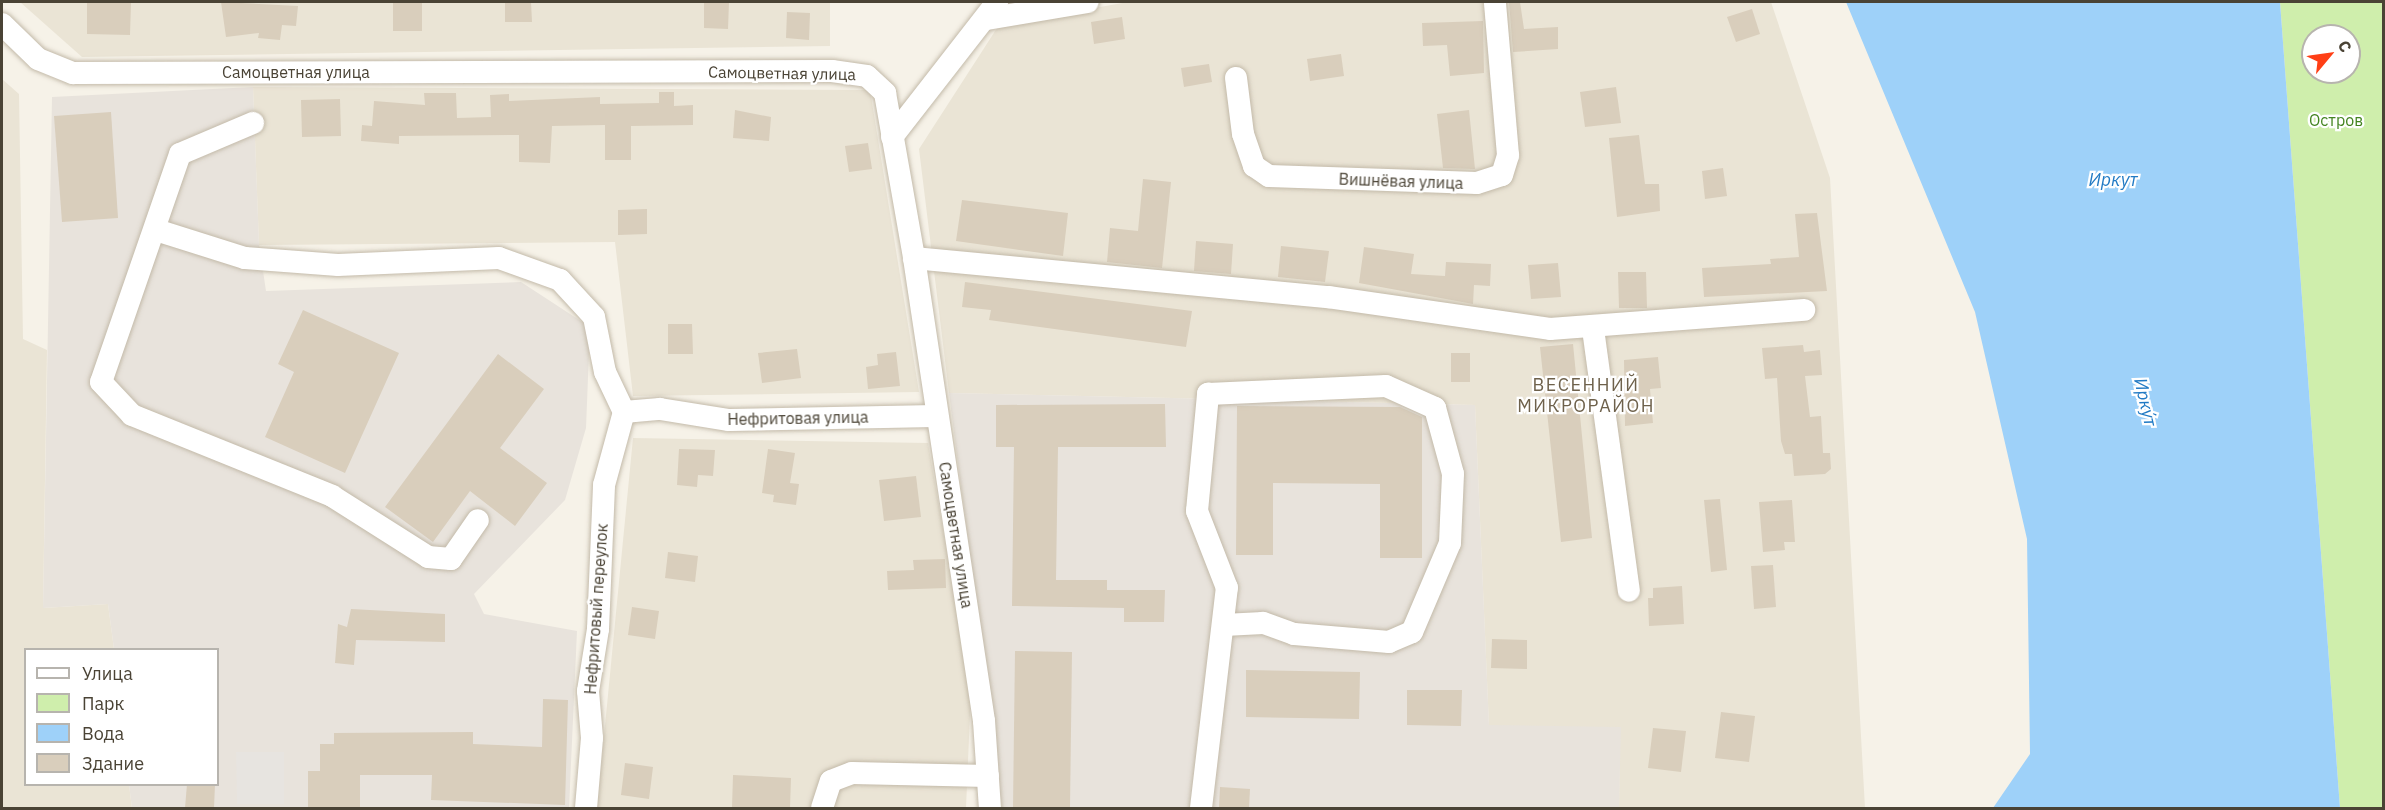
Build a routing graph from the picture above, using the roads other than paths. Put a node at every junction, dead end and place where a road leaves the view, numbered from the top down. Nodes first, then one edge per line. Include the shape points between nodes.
1 (1088, 2) edge
2 (1495, 2) edge
3 (991, 10) edge
4 (2, 24) edge
5 (1236, 78) dead end
6 (253, 123) dead end
7 (892, 137) junction
8 (156, 230) junction
9 (914, 258) junction
10 (1804, 310) dead end
11 (1593, 329) junction
12 (624, 412) junction
13 (937, 416) junction
14 (478, 520) dead end
15 (1629, 591) dead end
16 (1224, 625) junction
17 (988, 776) junction
18 (586, 808) edge
19 (822, 808) edge
20 (990, 808) edge
21 (1201, 808) edge

1 - 3 street
2 - 5 street, Вишнёвая улица via 1508,155 1503,175 1477,183 1269,176 1254,166 1243,134
3 - 7 street
4 - 7 street, Самоцветная улица via 38,58 73,72 832,71 867,76 885,93
6 - 8 street via 180,154
7 - 9 street, Самоцветная улица
8 - 12 street via 245,258 338,264 499,258 560,280 594,317 605,372
8 - 14 street via 101,382 132,415 332,496 428,557 451,559
9 - 11 street via 1293,293 1550,329
9 - 13 street, Самоцветная улица
10 - 11 street
11 - 15 street
12 - 13 street, Нефритовая улица via 660,409 729,420
12 - 18 street, Нефритовый переулок via 604,485 598,629 588,691 592,738
13 - 17 street, Самоцветная улица via 984,721
16 - 16 street via 1263,623 1294,633 1389,642 1412,632 1450,543 1453,474 1435,408 1386,386 1208,394 1197,511 1227,588
16 - 21 street
17 - 19 street via 852,773 831,781
17 - 20 street, Самоцветная улица

